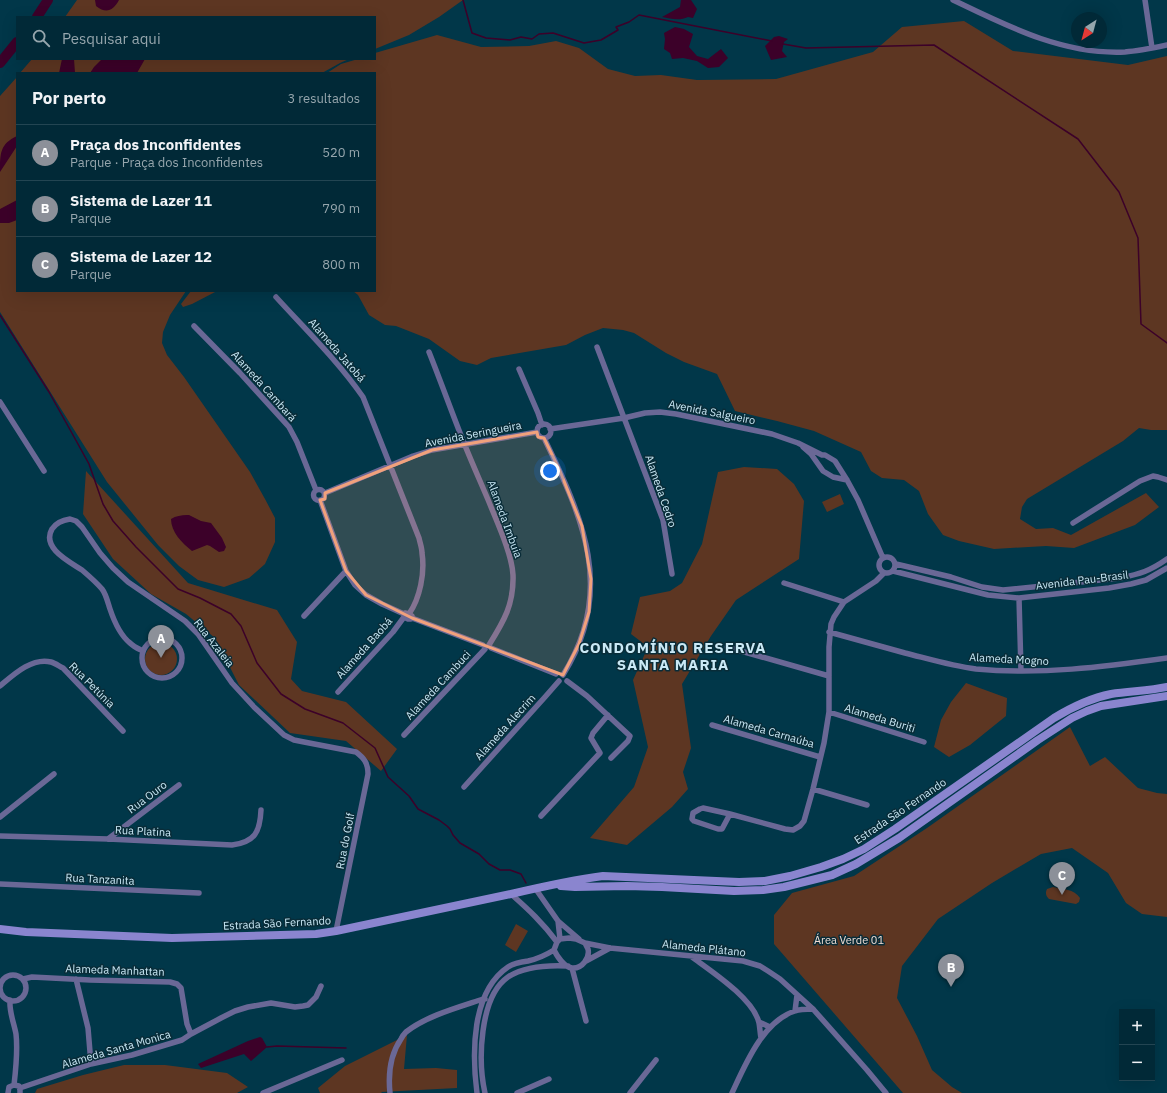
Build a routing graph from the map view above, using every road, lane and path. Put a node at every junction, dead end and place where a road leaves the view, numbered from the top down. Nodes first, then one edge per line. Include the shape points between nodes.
1 (953, 0) edge
2 (1145, 0) edge
3 (1167, 45) edge
4 (1152, 48) junction
5 (276, 297) dead end
6 (194, 326) dead end
7 (597, 347) dead end
8 (429, 352) dead end
9 (519, 369) dead end
10 (0, 402) edge
11 (624, 418) junction
12 (542, 425) junction
13 (550, 429) junction
14 (537, 432) junction
15 (544, 438) junction
16 (798, 443) junction
17 (465, 444) junction
18 (822, 454) junction
19 (817, 462) junction
20 (390, 466) junction
21 (840, 470) junction
22 (44, 472) dead end
23 (834, 477) junction
24 (847, 480) junction
25 (1167, 480) edge
26 (316, 490) junction
27 (325, 493) junction
28 (320, 500) junction
29 (1073, 523) dead end
30 (883, 558) junction
31 (1167, 558) edge
32 (896, 564) junction
33 (1167, 568) edge
34 (346, 571) junction
35 (893, 571) junction
36 (884, 573) junction
37 (672, 574) dead end
38 (784, 583) dead end
39 (1035, 588) junction
40 (1003, 590) junction
41 (1019, 598) junction
42 (844, 602) junction
43 (304, 616) dead end
44 (407, 616) junction
45 (829, 632) junction
46 (487, 647) junction
47 (727, 647) dead end
48 (143, 651) junction
49 (1167, 658) edge
50 (1021, 671) junction
51 (560, 675) junction
52 (829, 676) junction
53 (567, 680) junction
54 (559, 681) junction
55 (0, 686) edge
56 (1167, 688) edge
57 (338, 692) dead end
58 (1167, 696) edge
59 (829, 712) junction
60 (608, 715) junction
61 (712, 725) dead end
62 (123, 732) dead end
63 (404, 735) dead end
64 (924, 742) dead end
65 (361, 756) joint
66 (820, 756) junction
67 (611, 758) dead end
68 (54, 774) dead end
69 (179, 785) dead end
70 (464, 787) dead end
71 (813, 789) junction
72 (866, 805) dead end
73 (261, 810) dead end
74 (730, 814) junction
75 (542, 816) dead end
76 (0, 817) edge
77 (0, 836) edge
78 (108, 839) junction
79 (0, 884) edge
80 (550, 885) junction
81 (535, 888) junction
82 (199, 893) dead end
83 (511, 894) junction
84 (558, 921) junction
85 (0, 929) edge
86 (336, 931) junction
87 (558, 940) junction
88 (583, 942) junction
89 (610, 948) junction
90 (554, 950) junction
91 (690, 956) junction
92 (713, 958) junction
93 (586, 961) junction
94 (570, 967) junction
95 (710, 969) junction
96 (2, 977) edge
97 (22, 979) junction
98 (76, 979) junction
99 (321, 986) dead end
100 (0, 987) edge
101 (798, 995) junction
102 (483, 999) junction
103 (10, 1000) junction
104 (491, 1000) junction
105 (813, 1009) junction
106 (795, 1011) junction
107 (586, 1021) dead end
108 (759, 1022) junction
109 (770, 1027) junction
110 (191, 1034) junction
111 (761, 1038) junction
112 (342, 1060) dead end
113 (656, 1060) dead end
114 (91, 1064) junction
115 (549, 1079) dead end
116 (14, 1084) junction
117 (20, 1091) edge
118 (8, 1093) edge
119 (263, 1093) edge
120 (390, 1093) edge
121 (477, 1093) edge
122 (485, 1093) edge
123 (517, 1093) edge
124 (630, 1093) edge
125 (732, 1093) edge
126 (886, 1093) edge

1 - 4 street via 1051,43 1100,51 1125,52
2 - 4 street
3 - 4 street
5 - 20 street, Alameda Jatobá via 336,362 363,397
6 - 26 street, Alameda Cambará via 288,427 297,442
7 - 11 street, Alameda Cedro
8 - 17 street, Alameda Imbuia
9 - 12 street
10 - 22 street
11 - 13 street, Avenida Salgueiro
11 - 16 street, Avenida Salgueiro via 645,413 676,414 772,434
11 - 37 street, Alameda Cedro via 663,520
12 - 13 street
12 - 14 street via 538,427
13 - 15 street via 549,435
14 - 15 street
14 - 17 street, Avenida Seringueira
15 - 51 street via 582,526 591,579 591,596 579,644 572,660
16 - 18 street, Avenida Salgueiro
16 - 19 street, Avenida Salgueiro
17 - 20 street, Avenida Seringueira via 432,450
17 - 46 street, Alameda Imbuia via 508,551 513,573 510,607
18 - 19 street
18 - 21 street, Avenida Salgueiro via 835,461
19 - 23 street, Avenida Salgueiro via 823,471
20 - 27 street, Avenida Seringueira
20 - 44 street, Alameda Jatobá via 419,538 422,554 423,568 419,592
21 - 23 street
21 - 24 street, Avenida Salgueiro
23 - 24 street, Avenida Salgueiro
24 - 30 street
25 - 29 street via 1153,476 1140,481
26 - 27 street via 321,489
26 - 28 street via 314,497
27 - 28 street
28 - 34 street
30 - 32 street, Avenida Pau-Brasil via 891,557
30 - 36 street via 879,567
31 - 39 street, Avenida Pau-Brasil via 1138,574
32 - 35 street
32 - 40 street, Avenida Pau-Brasil via 982,587
33 - 41 street, Avenida Pau-Brasil via 1146,580 1131,584
34 - 43 street
34 - 44 street via 355,585 366,595
35 - 36 street, Avenida Pau-Brasil
35 - 41 street, Avenida Pau-Brasil via 988,596
36 - 42 street
38 - 42 street
39 - 40 street, Avenida Pau-Brasil
39 - 41 street, Avenida Pau-Brasil
40 - 41 street, Avenida Pau-Brasil
41 - 50 street
42 - 45 street via 834,617
44 - 46 street
44 - 57 street, Alameda Baobá
45 - 50 street, Alameda Mogno via 946,664
45 - 52 street
46 - 51 street
46 - 63 street, Alameda Cambuci
47 - 52 street
48 - 48 street via 143,664 146,670 156,677 169,677 179,668 180,650 170,640 164,638 152,641
48 - 65 street, Rua Azaleia via 129,643 122,634 113,620 103,591 81,570 65,560 51,544 51,532 59,522 70,518 76,521 100,553 128,582 185,621 198,634 232,683 284,735 299,741 356,752
49 - 50 street, Alameda Mogno via 1060,671
51 - 53 street
51 - 54 street via 556,679
52 - 59 street
53 - 54 street via 562,683
53 - 60 street
54 - 70 street, Alameda Alecrim
55 - 62 street, Rua Petúnia via 29,665 52,662 63,668
56 - 80 main road, Estrada São Fernando via 1110,694 1072,707 864,849 815,869 765,881 603,876
58 - 80 main road, Estrada São Fernando via 1101,706 1072,718 900,838 856,864 832,874 762,890
59 - 64 street, Alameda Buriti
59 - 66 street
60 - 67 street via 630,736
60 - 75 street via 591,738 600,753
61 - 66 street, Alameda Carnaúba
65 - 86 street, Rua do Golf via 367,763 368,774
66 - 71 street
68 - 76 street
69 - 78 street, Rua Ouro
71 - 72 street
71 - 74 street via 804,821 793,830
73 - 78 street, Rua Platina via 259,829 249,841 241,844
74 - 74 street via 703,808 694,813 692,819 694,822 722,829
77 - 78 street, Rua Platina
79 - 82 street, Rua Tanzanita
80 - 81 main road, Estrada São Fernando
81 - 83 main road, Estrada São Fernando
81 - 84 street
83 - 86 main road, Estrada São Fernando
83 - 87 street
84 - 87 street
84 - 88 street
85 - 86 main road, Estrada São Fernando via 172,938 278,936
87 - 88 street via 569,938
87 - 90 street
88 - 89 street, Alameda Plátano
88 - 93 street via 588,949
89 - 91 street, Alameda Plátano
89 - 93 street
90 - 94 street
90 - 102 street via 544,956 508,967 495,980
91 - 92 street, Alameda Plátano
91 - 95 street
92 - 95 street
92 - 101 street, Alameda Plátano via 743,961 760,966
93 - 94 street via 579,967
94 - 104 street via 550,965 523,970 509,976
94 - 107 street
95 - 108 street via 751,1006
96 - 97 street via 15,975
96 - 100 street
97 - 98 street, Alameda Manhattan
97 - 103 street via 26,986 24,994 18,1000
98 - 110 street, Alameda Manhattan via 177,984 181,988
98 - 114 street via 88,1028
99 - 110 street, Alameda Santa Monica via 316,997 308,1005 295,1007 271,1003 248,1007
100 - 103 street via 3,996
101 - 105 street, Alameda Plátano
101 - 106 street
102 - 104 street
102 - 120 street via 431,1018 405,1033 396,1046 390,1063
102 - 121 street via 476,1029 474,1054
103 - 116 street via 17,1052
104 - 122 street via 482,1031 481,1064
105 - 106 street
105 - 126 street, Alameda Plátano
106 - 109 street via 785,1015
108 - 109 street
108 - 111 street
109 - 111 street
110 - 114 street, Alameda Santa Monica via 171,1044
111 - 125 street
112 - 119 street
113 - 124 street
114 - 117 street, Alameda Santa Monica
115 - 123 street
116 - 117 street
116 - 118 street via 9,1087

